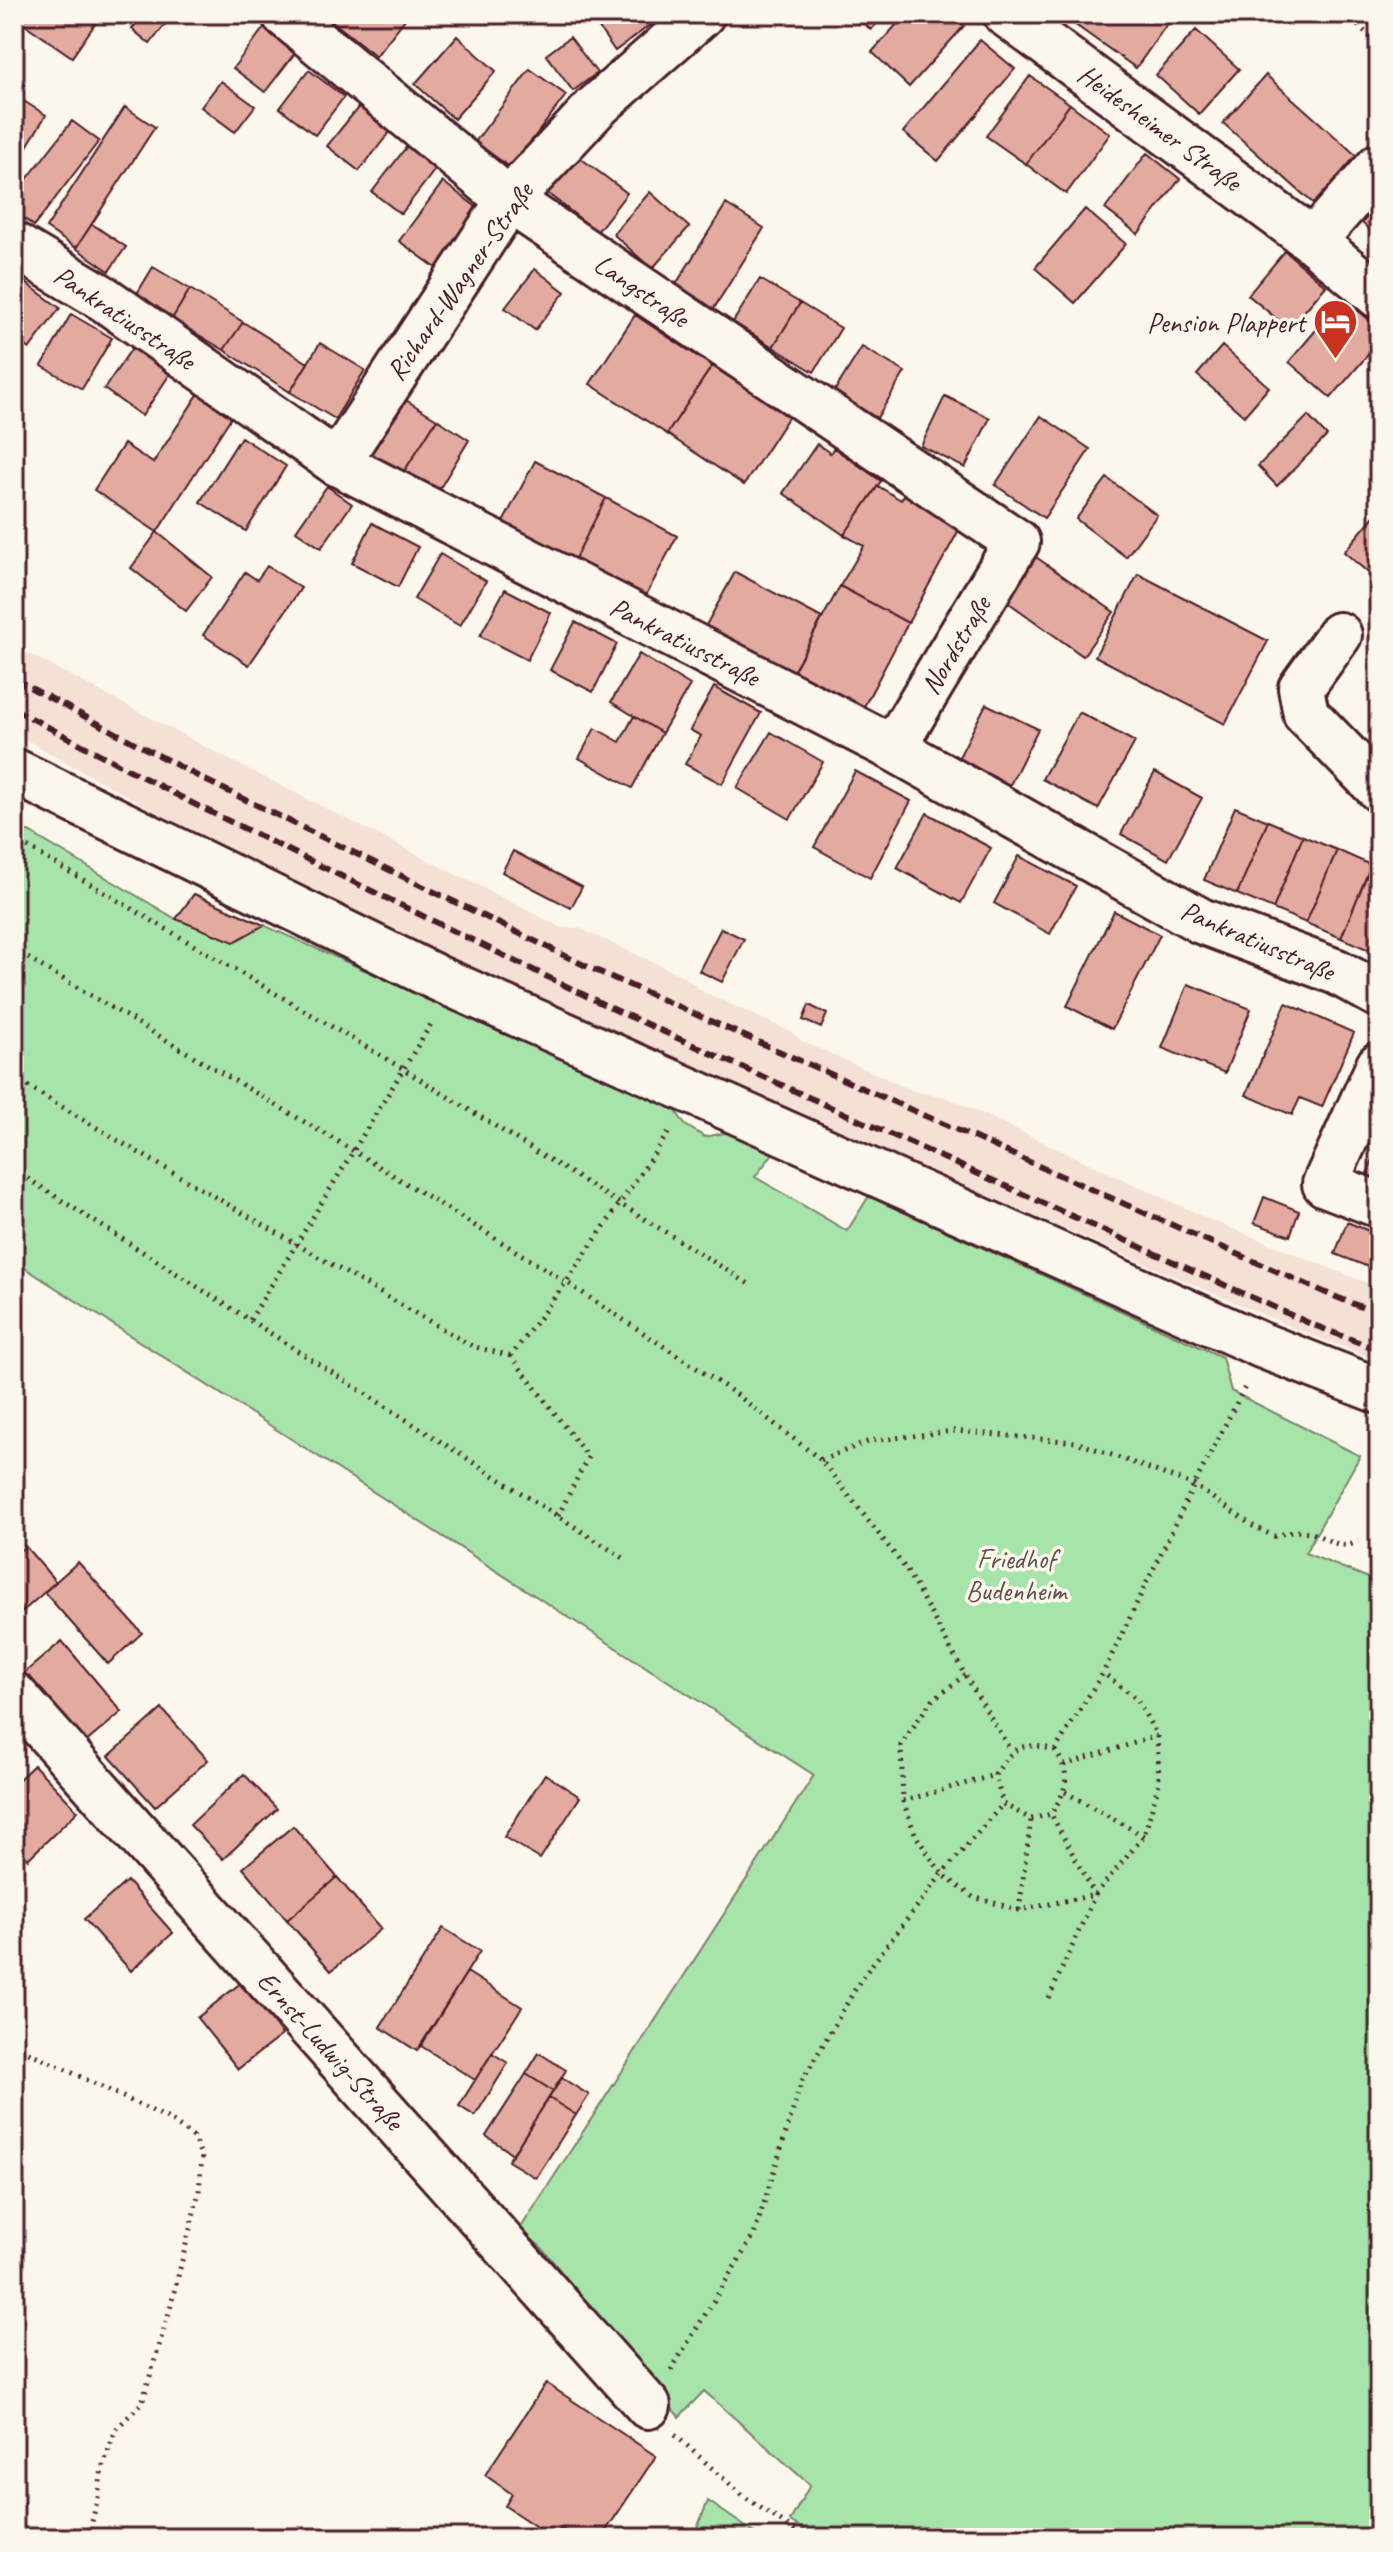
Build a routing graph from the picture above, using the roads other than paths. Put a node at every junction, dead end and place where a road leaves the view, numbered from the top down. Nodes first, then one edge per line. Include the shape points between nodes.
1 (284, 14) edge
2 (702, 14) edge
3 (1006, 14) edge
4 (1379, 166) edge
5 (509, 200) junction
6 (1313, 241) junction
7 (14, 245) edge
8 (1379, 296) edge
9 (337, 463) junction
10 (1017, 542) joint
11 (1339, 635) dead end
12 (893, 748) junction
13 (14, 771) edge
14 (1379, 789) edge
15 (1379, 995) edge
16 (1379, 1065) edge
17 (1379, 1205) edge
18 (1379, 1391) edge
19 (18, 1707) edge
20 (648, 2406) road end

1 - 5 street, Langstraße
2 - 5 street, Richard-Wagner-Straße via 596,107
3 - 6 street, Heidesheimer Straße
4 - 6 street
5 - 9 street, Richard-Wagner-Straße
5 - 10 street, Langstraße
6 - 8 street, Heidesheimer Straße
7 - 9 street, Pankratiusstraße via 103,298
9 - 12 street, Pankratiusstraße
10 - 12 street, Nordstraße
11 - 14 street via 1301,688 1306,714
12 - 15 street, Pankratiusstraße via 1201,921 1337,972
13 - 18 street via 437,978 1261,1345
16 - 17 street via 1325,1184
19 - 20 street, Ernst-Ludwig-Straße

